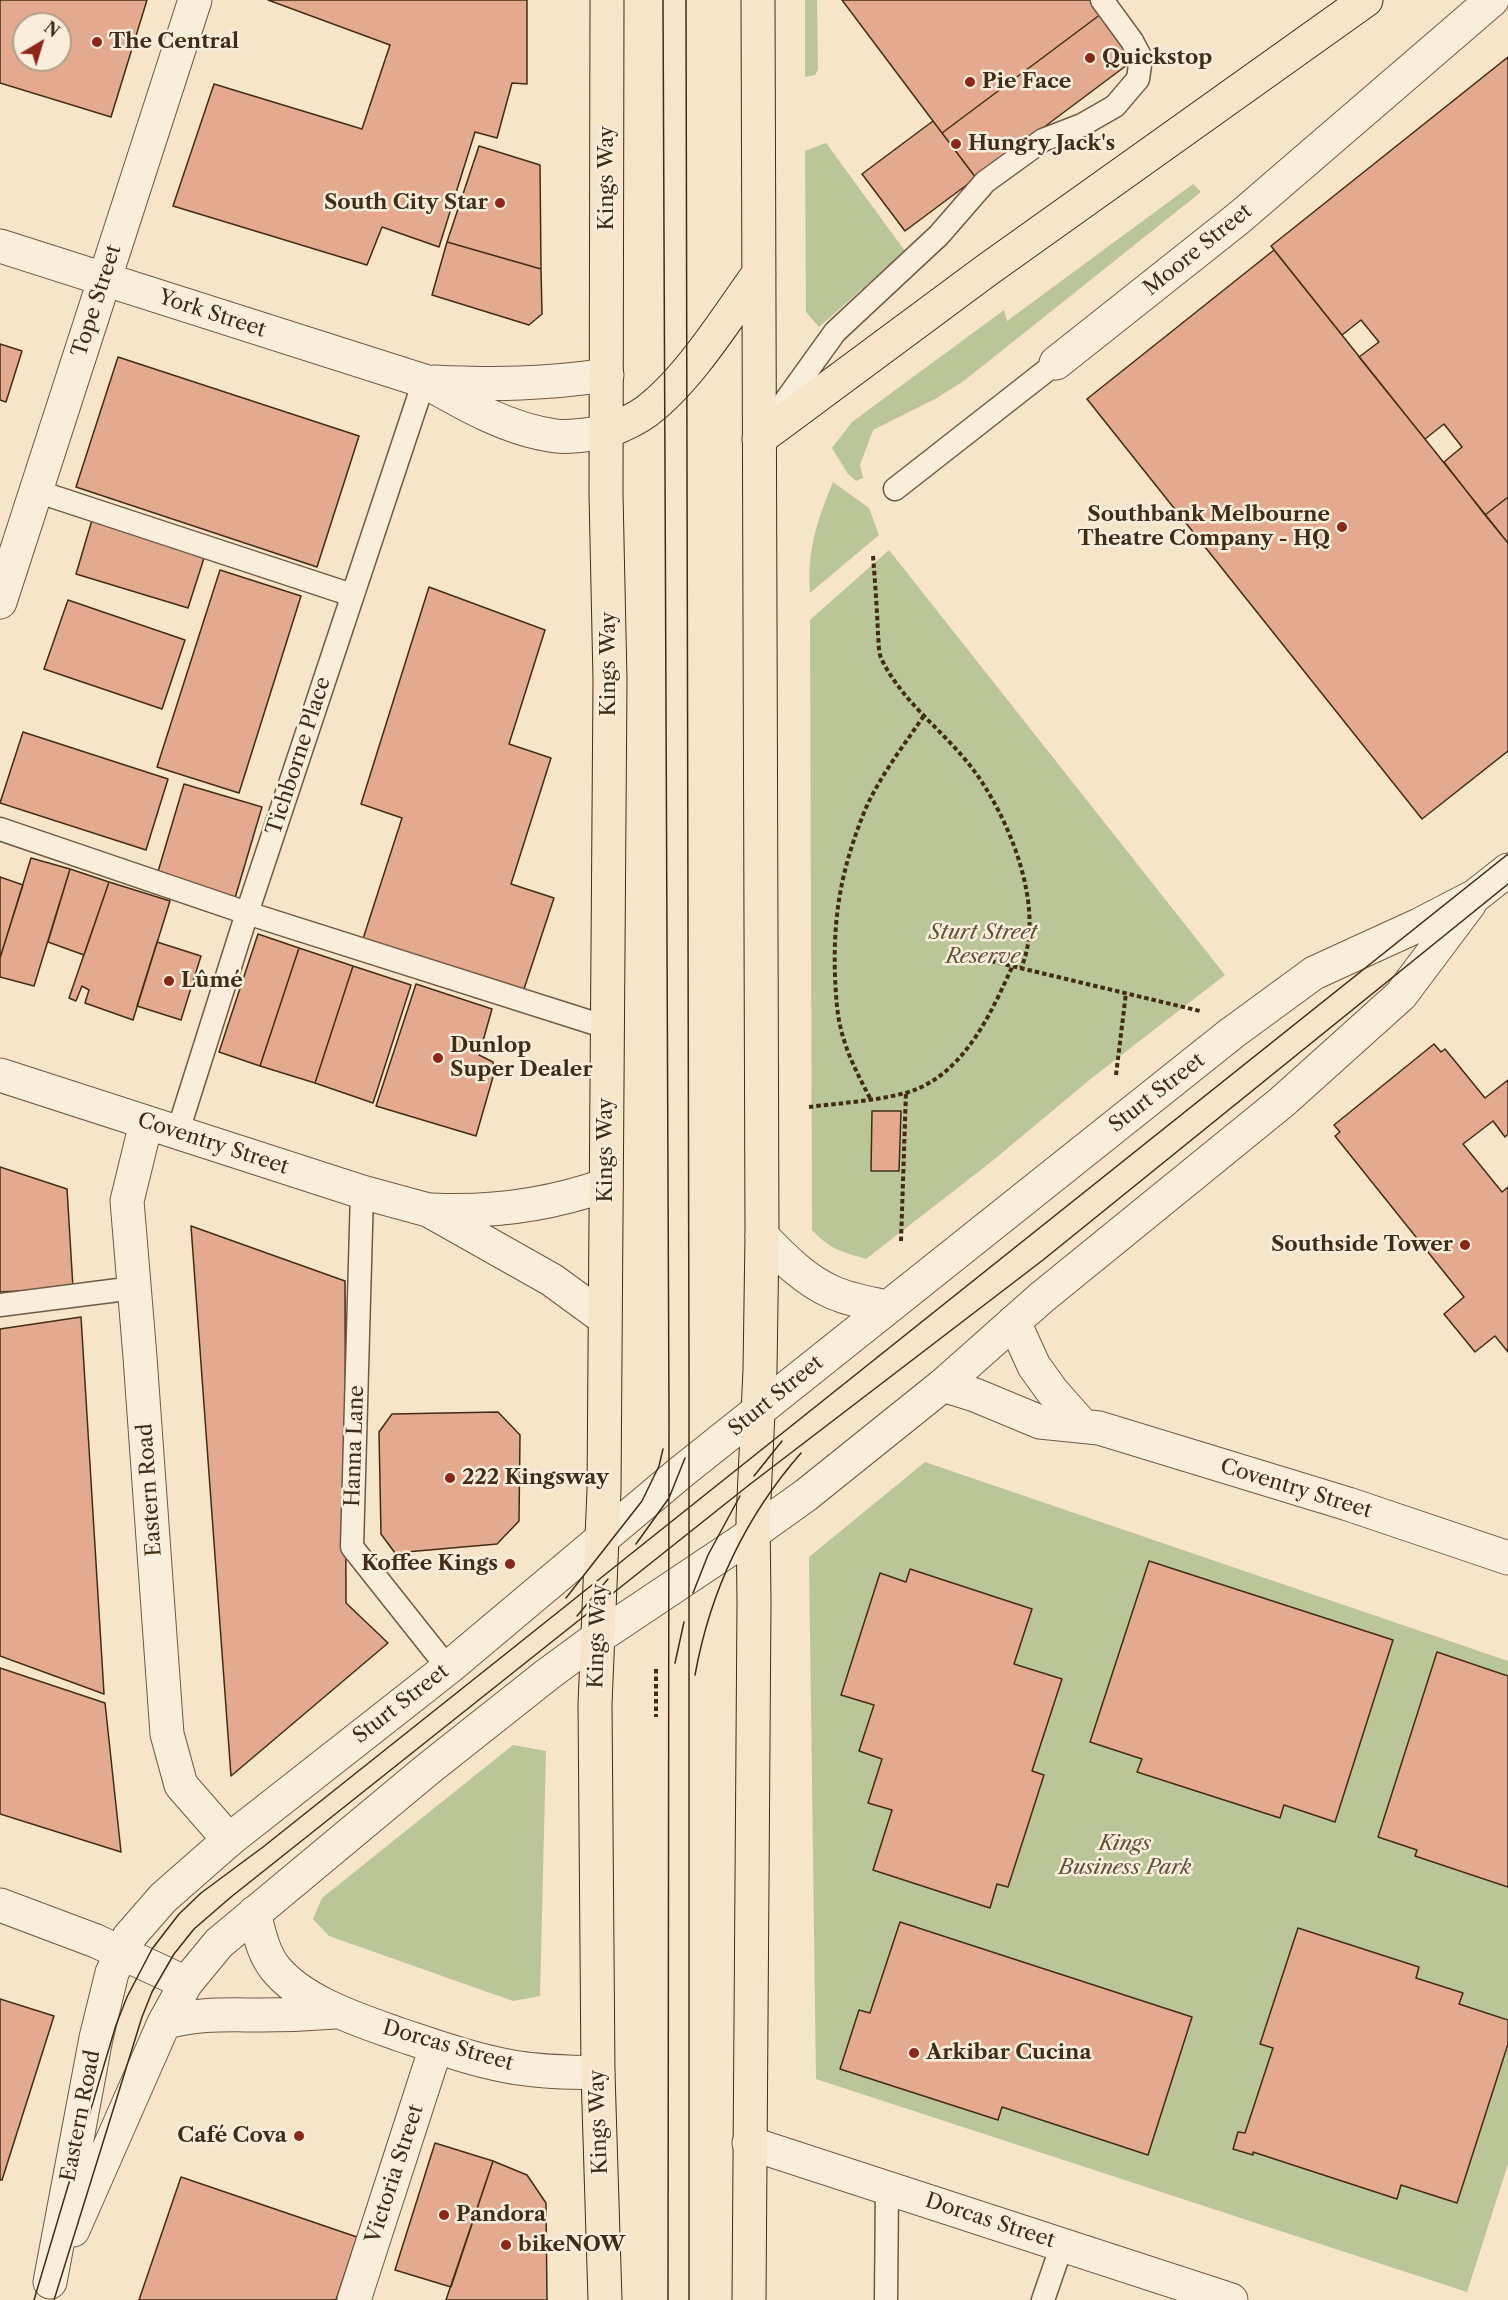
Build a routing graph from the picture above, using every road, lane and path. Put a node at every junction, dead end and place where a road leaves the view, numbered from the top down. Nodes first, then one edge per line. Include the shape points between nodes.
1 (195, 0) edge
2 (607, 0) edge
3 (758, 0) edge
4 (1102, 0) edge
5 (1366, 0) edge
6 (1492, 0) edge
7 (0, 246) edge
8 (759, 273) junction
9 (103, 280) junction
10 (1056, 363) joint
11 (607, 375) junction
12 (424, 381) junction
13 (606, 432) junction
14 (759, 439) junction
15 (895, 489) dead end
16 (36, 491) junction
17 (873, 556) dead end
18 (351, 595) junction
19 (0, 602) edge
20 (923, 717) junction
21 (0, 829) edge
22 (1508, 870) edge
23 (1475, 896) junction
24 (248, 913) junction
25 (991, 961) dead end
26 (1013, 965) junction
27 (1021, 968) junction
28 (1126, 993) junction
29 (1200, 1011) dead end
30 (606, 1027) junction
31 (0, 1075) edge
32 (1116, 1075) dead end
33 (906, 1092) junction
34 (870, 1098) junction
35 (809, 1107) dead end
36 (146, 1123) junction
37 (178, 1131) junction
38 (606, 1185) junction
39 (362, 1192) junction
40 (428, 1210) junction
41 (762, 1236) junction
42 (902, 1241) dead end
43 (134, 1288) junction
44 (0, 1305) edge
45 (887, 1307) junction
46 (604, 1318) junction
47 (1014, 1323) junction
48 (943, 1385) junction
49 (759, 1410) junction
50 (1082, 1425) junction
51 (753, 1533) junction
52 (603, 1537) junction
53 (1508, 1558) edge
54 (597, 1638) junction
55 (448, 1668) junction
56 (656, 1669) dead end
57 (656, 1717) dead end
58 (229, 1840) junction
59 (0, 1905) edge
60 (254, 1913) junction
61 (121, 1952) junction
62 (186, 1983) junction
63 (335, 2012) junction
64 (164, 2023) junction
65 (436, 2047) junction
66 (598, 2073) junction
67 (749, 2143) junction
68 (887, 2188) junction
69 (1062, 2245) junction
70 (47, 2291) edge
71 (354, 2300) edge
72 (604, 2300) edge
73 (749, 2300) edge
74 (886, 2300) edge
75 (1043, 2300) edge
76 (1231, 2300) edge

1 - 9 street, Tope Street
2 - 11 highway, Kings Way
3 - 8 highway
4 - 14 lane via 1141,58 1138,79 1115,106 1082,125 1043,140 985,183 939,235 835,332
5 - 14 highway via 996,263
6 - 10 street, Moore Street via 1240,217
7 - 9 street, York Street
8 - 13 highway via 675,385 647,411
8 - 14 highway
9 - 12 street, York Street
9 - 16 street, Tope Street
10 - 15 lane, Moore Street
11 - 12 street, York Street via 554,383
11 - 13 highway, Kings Way
12 - 13 street, York Street via 484,412 533,430 566,437
12 - 18 lane, Tichborne Place
13 - 30 highway, Kings Way via 610,680
14 - 41 highway
16 - 18 lane
16 - 19 street, Tope Street
17 - 20 path via 880,658
18 - 24 lane, Tichborne Place
20 - 27 path via 973,769 1001,816 1014,848 1031,926 1028,953
20 - 34 path via 864,813 841,883 836,914 836,1008 854,1068
21 - 24 lane
22 - 23 street, Sturt Street
23 - 45 street, Sturt Street via 1314,973 1232,1033
23 - 47 street, Sturt Street via 1401,995 1282,1102
24 - 30 lane
24 - 37 lane, Tichborne Place
25 - 26 path
26 - 27 path
26 - 33 path via 971,1044 942,1074
27 - 28 path
28 - 29 path
28 - 32 path
30 - 38 highway, Kings Way
31 - 36 street, Coventry Street
33 - 34 path
33 - 42 path
34 - 35 path
36 - 37 street, Coventry Street
36 - 43 street, Eastern Road via 127,1201
37 - 39 street, Coventry Street
38 - 40 street, Coventry Street via 529,1206
38 - 46 highway, Kings Way
39 - 40 street, Coventry Street
39 - 55 lane, Hanna Lane via 352,1547
40 - 46 street, Coventry Street via 552,1280
41 - 45 street via 820,1286
41 - 49 highway
43 - 44 lane
43 - 58 street, Eastern Road via 166,1734 181,1785
45 - 49 street, Sturt Street
46 - 52 highway, Kings Way
47 - 48 street, Sturt Street
47 - 50 street via 1034,1366
48 - 50 street, Coventry Street via 1040,1422
48 - 51 street, Sturt Street via 822,1484
49 - 51 highway
49 - 52 street, Sturt Street
50 - 53 street, Coventry Street via 1348,1504
51 - 54 street, Sturt Street
51 - 67 highway
52 - 54 highway, Kings Way
52 - 55 street, Sturt Street
54 - 60 street, Sturt Street via 428,1769
54 - 66 highway, Kings Way
55 - 58 street, Sturt Street
56 - 57 path
58 - 61 street, Sturt Street via 163,1898
59 - 61 street
60 - 62 street, Sturt Street via 219,1943
60 - 63 street, Dorcas Street via 260,1938 274,1967
61 - 62 street
61 - 70 street, Eastern Road via 112,1972 96,2038
62 - 64 street, Eastern Road
63 - 64 street, Dorcas Street via 214,2013
63 - 65 street, Dorcas Street
64 - 70 street, Eastern Road
65 - 66 street, Dorcas Street via 508,2066
65 - 71 street, Victoria Street
66 - 72 highway, Kings Way
67 - 68 street, Dorcas Street
67 - 73 highway
68 - 69 street, Dorcas Street
68 - 74 lane
69 - 75 lane
69 - 76 street, Dorcas Street

